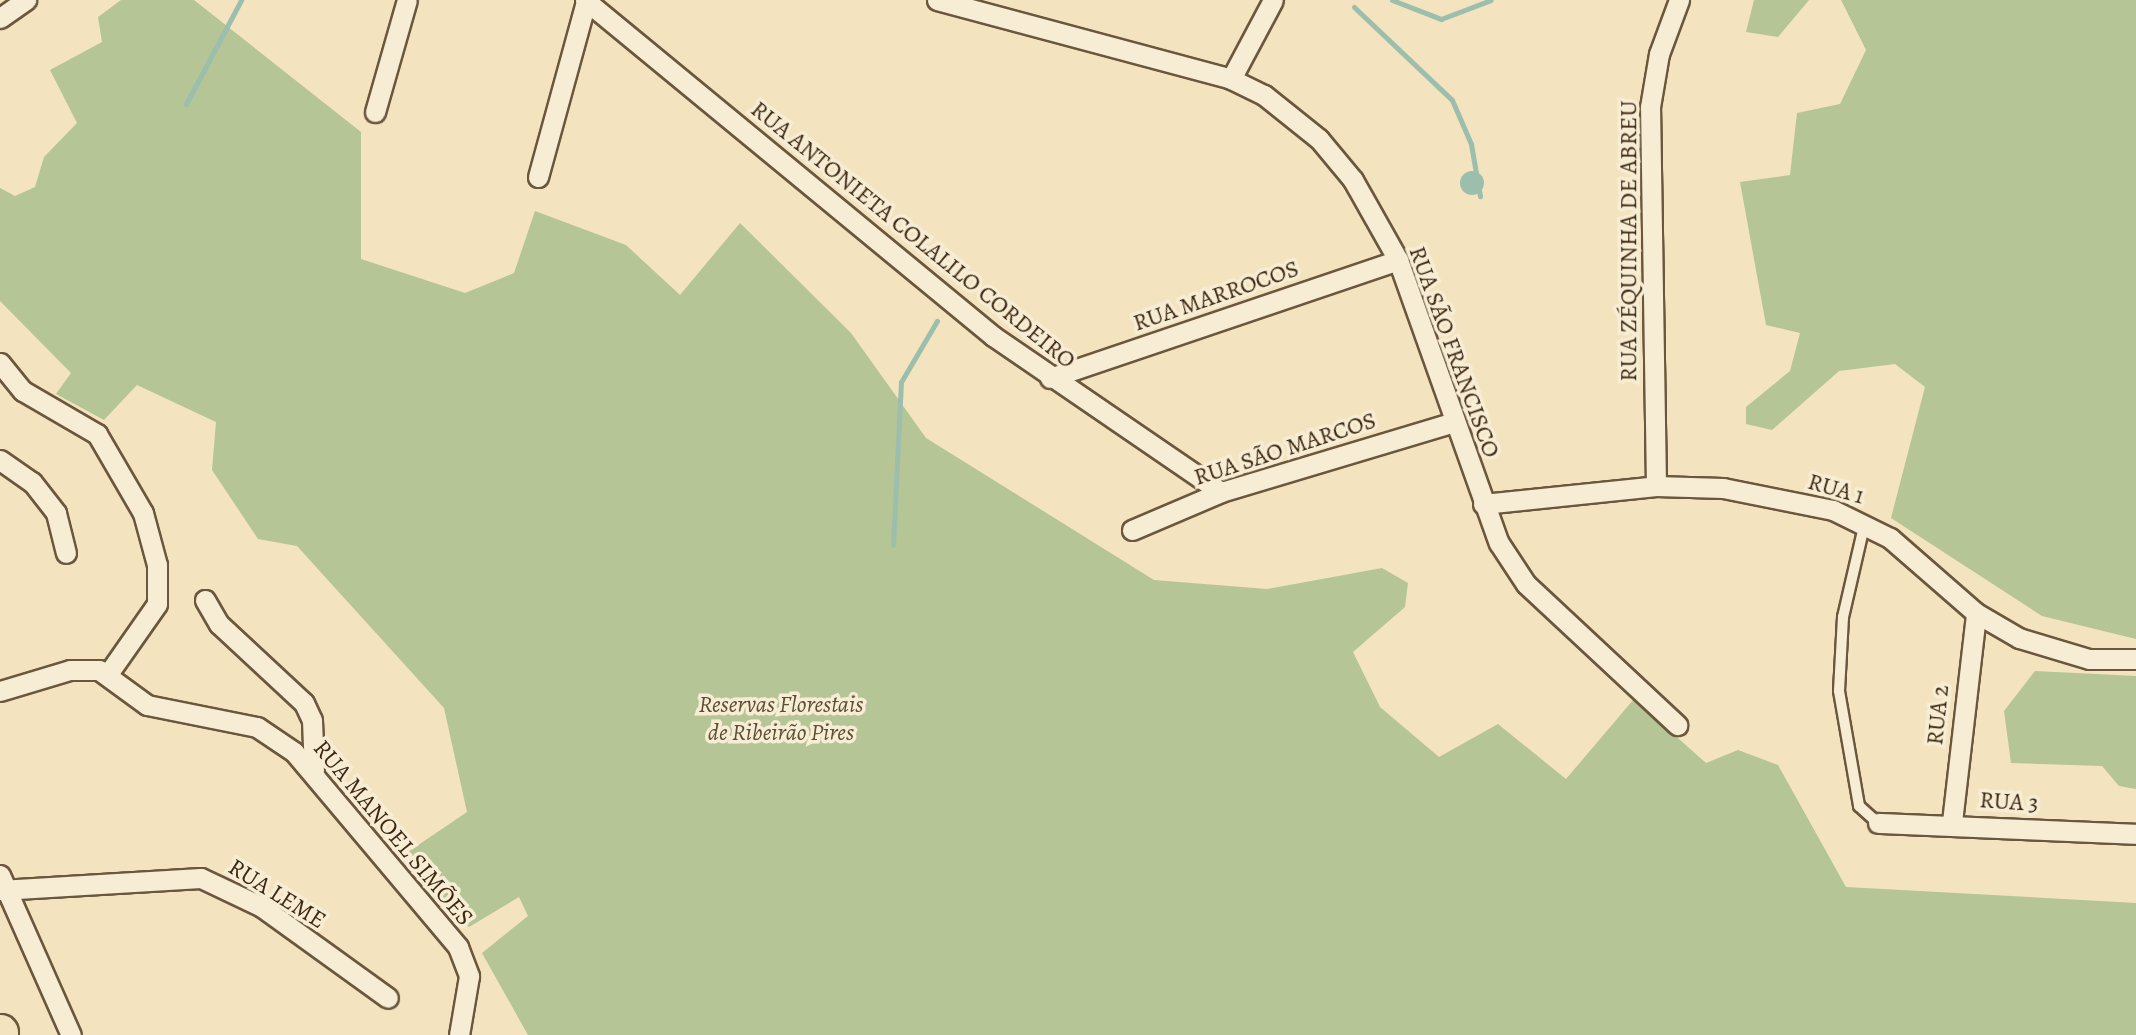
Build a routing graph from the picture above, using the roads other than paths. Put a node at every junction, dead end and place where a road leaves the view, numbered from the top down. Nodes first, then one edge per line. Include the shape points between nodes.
1 (26, 0) edge
2 (407, 0) edge
3 (937, 0) edge
4 (1273, 0) edge
5 (1679, 0) edge
6 (586, 1) edge
7 (0, 18) edge
8 (1231, 79) junction
9 (375, 112) dead end
10 (538, 177) dead end
11 (1398, 260) junction
12 (0, 363) edge
13 (1050, 378) junction
14 (1455, 422) junction
15 (0, 460) edge
16 (1657, 486) junction
17 (1221, 492) junction
18 (1483, 504) junction
19 (1866, 522) junction
20 (1132, 530) dead end
21 (66, 553) dead end
22 (205, 600) dead end
23 (1976, 612) junction
24 (2136, 659) edge
25 (108, 674) junction
26 (0, 691) edge
27 (1677, 726) dead end
28 (314, 771) junction
29 (1952, 822) junction
30 (1878, 823) joint
31 (2136, 834) edge
32 (3, 885) edge
33 (388, 998) dead end
34 (71, 1035) edge
35 (459, 1035) edge

1 - 7 street
2 - 9 street
3 - 8 street, RUA SÃO FRANCISCO
4 - 8 street
5 - 16 street, RUA ZÉQUINHA DE ABREU via 1659,54 1650,107
6 - 10 street
6 - 13 street, RUA ANTONIETA COLALILO CORDEIRO
8 - 11 street, RUA SÃO FRANCISCO via 1264,95 1319,138 1353,180
11 - 13 street, RUA MARROCOS
11 - 14 street, RUA SÃO FRANCISCO
12 - 25 street via 23,391 97,434 143,513 157,565 157,604
13 - 17 street, RUA ANTONIETA COLALILO CORDEIRO
14 - 17 street, RUA SÃO MARCOS
14 - 18 street, RUA SÃO FRANCISCO
15 - 21 street via 32,482 56,513
16 - 18 street, RUA 1
16 - 19 street, RUA 1 via 1734,490
17 - 20 street, RUA SÃO MARCOS
18 - 27 street, RUA SÃO FRANCISCO via 1526,584
19 - 23 street, RUA 1
19 - 30 lane via 1843,617 1839,691 1859,806
22 - 28 street via 227,632 304,703 312,720
23 - 24 street, RUA 1 via 2054,651
23 - 29 street, RUA 2
25 - 26 street via 70,670
25 - 28 street, RUA MANOEL SIMÕES via 148,705 257,727
28 - 35 street, RUA MANOEL SIMÕES via 466,961 469,976
29 - 30 street, RUA 3
29 - 31 street, RUA 3
32 - 33 street, RUA LEME via 201,878 262,907
32 - 34 street

